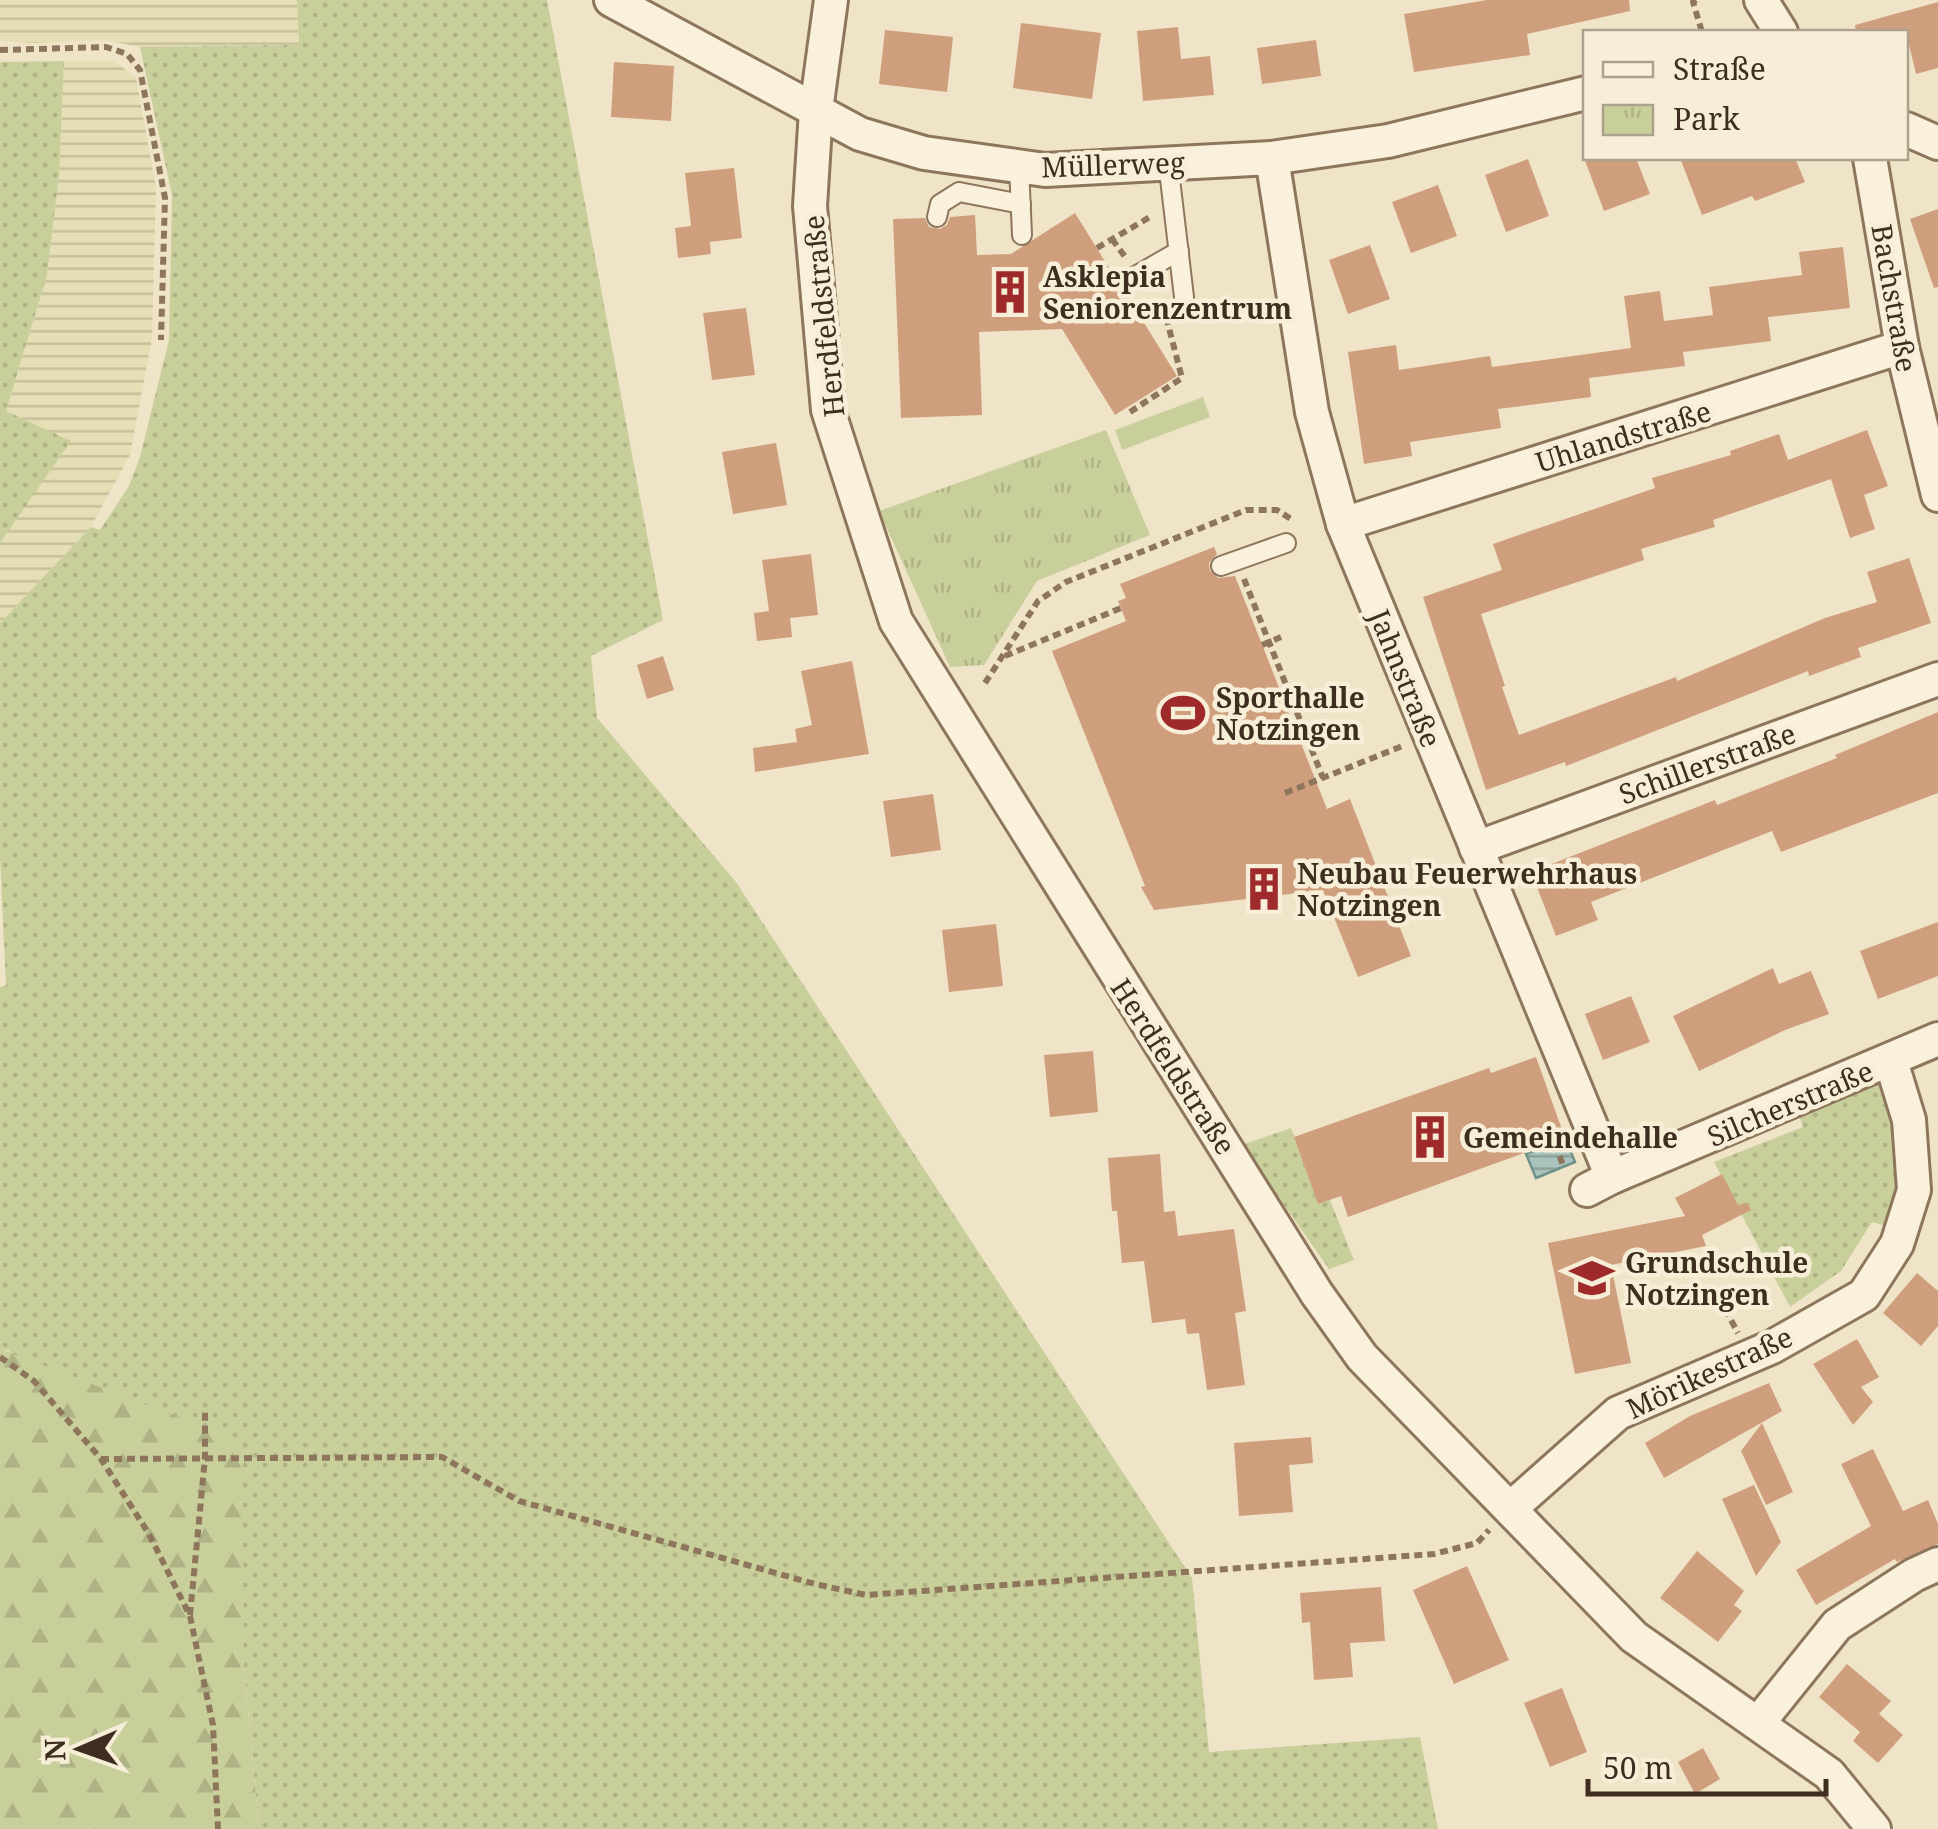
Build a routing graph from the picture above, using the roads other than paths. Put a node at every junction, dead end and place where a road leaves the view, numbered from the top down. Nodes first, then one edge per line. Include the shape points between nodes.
1 (611, 0) edge
2 (831, 0) edge
3 (1583, 94) edge
4 (816, 110) junction
5 (1908, 130) edge
6 (1938, 142) edge
7 (1272, 158) junction
8 (1870, 160) edge
9 (1168, 162) junction
10 (1019, 166) junction
11 (1021, 204) junction
12 (937, 217) dead end
13 (1022, 236) dead end
14 (1179, 251) junction
15 (1125, 282) dead end
16 (1184, 298) dead end
17 (1902, 347) junction
18 (1938, 495) edge
19 (1343, 524) junction
20 (1286, 544) dead end
21 (1229, 563) road end
22 (1938, 679) edge
23 (1476, 848) junction
24 (1938, 1039) edge
25 (1891, 1060) junction
26 (1588, 1178) joint
27 (1511, 1508) junction
28 (1938, 1564) edge
29 (1759, 1722) junction
30 (1874, 1829) edge

1 - 4 street, Müllerweg
2 - 4 street, Herdfeldstraße
3 - 7 street, Müllerweg via 1388,141
4 - 10 street, Müllerweg via 860,134 924,153
4 - 27 street, Herdfeldstraße via 810,206 828,410 896,621 1362,1356
5 - 6 street
7 - 9 street, Müllerweg
7 - 19 street, Jahnstraße via 1312,412
8 - 17 street, Bachstraße
9 - 10 street, Müllerweg
9 - 14 lane
10 - 11 lane
11 - 12 lane via 959,192 940,204
11 - 13 lane
14 - 15 lane
14 - 16 lane
17 - 18 street, Bachstraße
17 - 19 street, Uhlandstraße
19 - 23 street, Jahnstraße
20 - 21 lane
22 - 23 street, Schillerstraße
23 - 26 street, Jahnstraße
24 - 25 street, Silcherstraße
25 - 26 street, Silcherstraße
25 - 27 street, Mörikestraße via 1909,1120 1914,1190 1897,1244 1864,1294 1772,1347 1618,1413
27 - 29 street, Herdfeldstraße via 1634,1637
28 - 29 street via 1836,1624
29 - 30 street, Herdfeldstraße via 1829,1774

